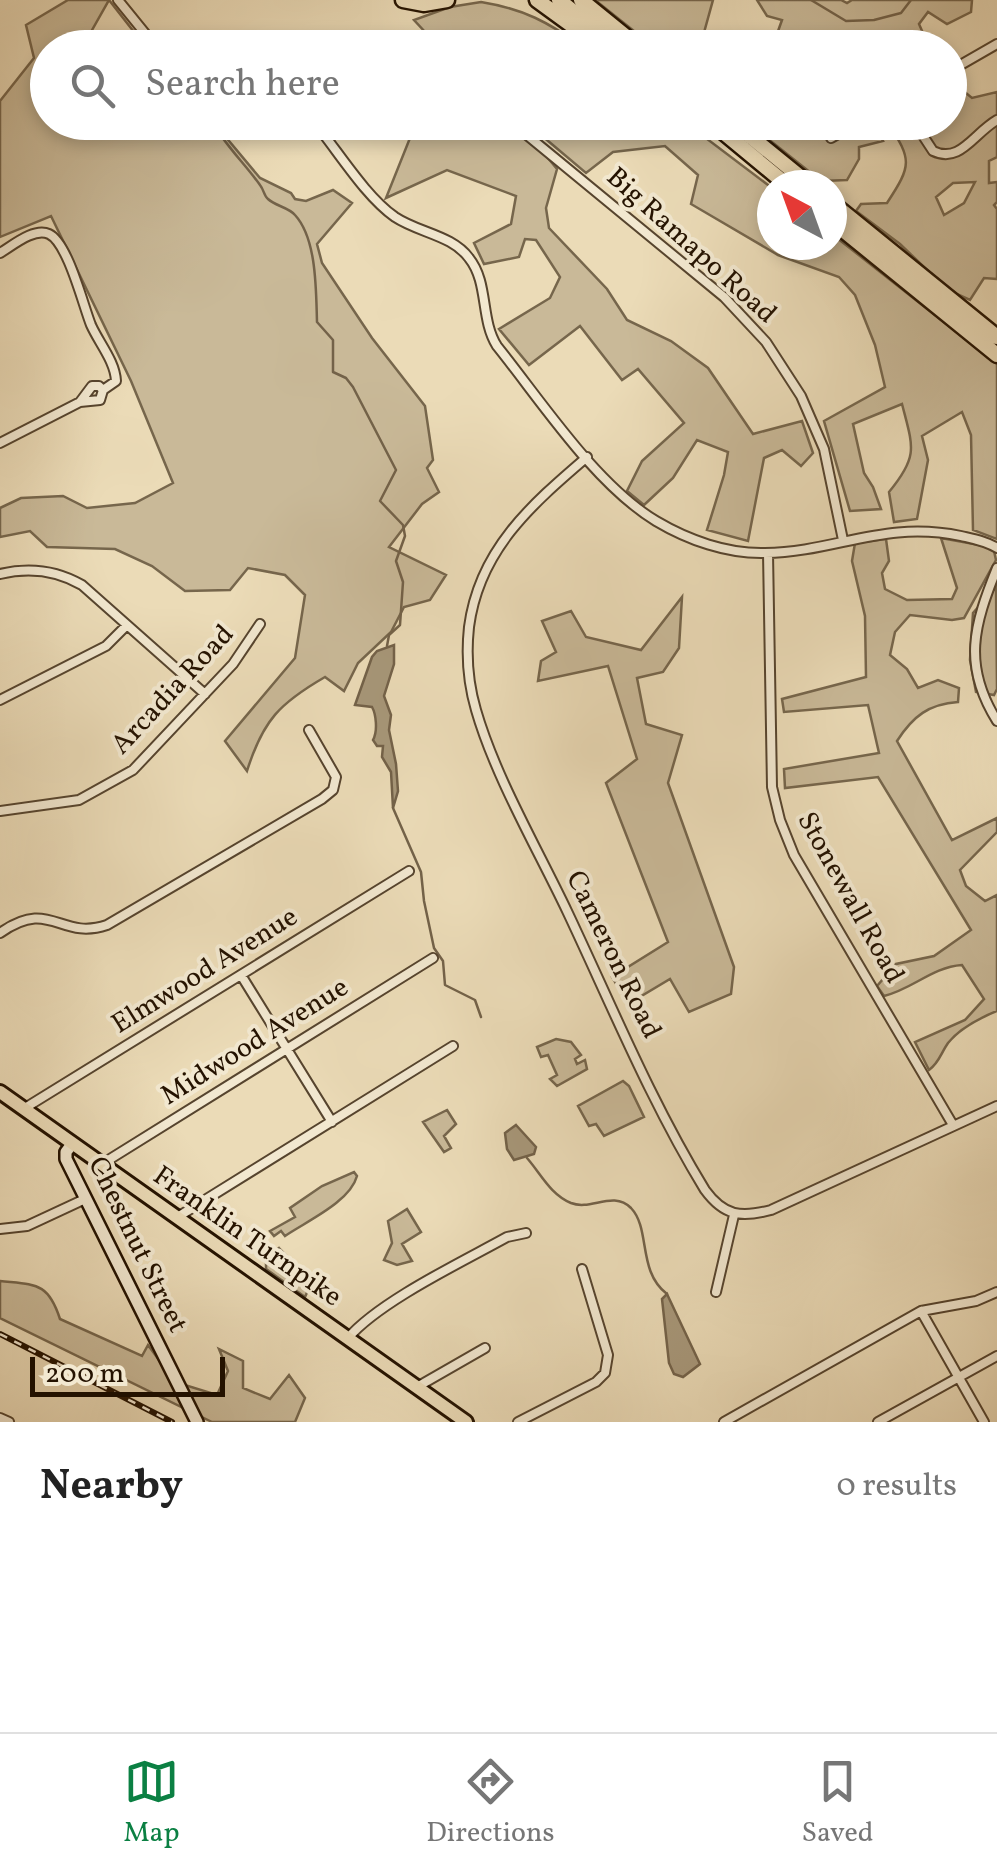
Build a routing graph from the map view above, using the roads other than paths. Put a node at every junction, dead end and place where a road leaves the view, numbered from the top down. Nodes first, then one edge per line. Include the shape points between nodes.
1 (118, 0) edge
2 (403, 0) edge
3 (446, 0) edge
4 (538, 0) edge
5 (559, 0) edge
6 (581, 0) edge
7 (590, 0) edge
8 (616, 29) joint
9 (143, 30) edge
10 (579, 30) edge
11 (596, 30) edge
12 (997, 44) edge
13 (967, 62) edge
14 (997, 120) edge
15 (329, 140) edge
16 (534, 140) edge
17 (732, 140) edge
18 (754, 140) edge
19 (924, 140) edge
20 (769, 170) edge
21 (791, 170) edge
22 (847, 215) edge
23 (847, 233) edge
24 (0, 253) edge
25 (997, 337) edge
26 (997, 355) edge
27 (0, 443) edge
28 (587, 457) junction
29 (843, 540) junction
30 (997, 548) edge
31 (768, 553) junction
32 (997, 568) edge
33 (0, 574) edge
34 (260, 624) dead end
35 (127, 625) junction
36 (206, 694) junction
37 (0, 700) edge
38 (997, 721) edge
39 (310, 730) dead end
40 (0, 811) edge
41 (409, 871) dead end
42 (0, 933) edge
43 (433, 958) dead end
44 (241, 975) junction
45 (453, 1046) dead end
46 (287, 1049) junction
47 (0, 1092) edge
48 (997, 1106) edge
49 (25, 1108) junction
50 (332, 1122) junction
51 (954, 1125) junction
52 (72, 1144) junction
53 (101, 1164) junction
54 (86, 1200) junction
55 (734, 1215) junction
56 (176, 1218) junction
57 (0, 1229) edge
58 (526, 1233) dead end
59 (582, 1270) dead end
60 (716, 1292) dead end
61 (997, 1292) edge
62 (920, 1311) junction
63 (348, 1338) junction
64 (484, 1348) dead end
65 (997, 1356) edge
66 (958, 1378) junction
67 (417, 1387) junction
68 (0, 1418) edge
69 (9, 1422) edge
70 (197, 1422) edge
71 (466, 1422) edge
72 (518, 1422) edge
73 (724, 1422) edge
74 (878, 1422) edge
75 (984, 1422) edge

1 - 9 street
2 - 3 highway
4 - 10 highway
5 - 11 highway
6 - 8 highway
7 - 8 highway
12 - 13 street
14 - 19 street via 962,150 944,156
15 - 28 street via 385,209 466,254 477,270 496,346
16 - 29 street, Big Ramapo Road via 724,297 766,342 824,449
17 - 20 highway
18 - 21 highway
22 - 25 highway
23 - 26 highway
24 - 27 street via 35,234 47,233 58,244 116,381 100,400 80,402
28 - 31 street via 624,498 671,529 724,548
28 - 55 street, Cameron Road via 522,514 492,557 470,626 471,692 516,803 682,1148 714,1203
29 - 30 street via 930,531
29 - 31 street
31 - 51 street, Stonewall Road via 771,770 780,820 794,855
32 - 38 street via 974,646 980,688
33 - 35 street via 28,569 68,576
34 - 36 street, Arcadia Road
35 - 36 street
35 - 37 street via 106,646
36 - 40 street, Arcadia Road via 146,760 90,796
39 - 42 street via 336,777 322,799 107,925 81,930 35,916
41 - 44 street, Elmwood Avenue
43 - 46 street, Midwood Avenue
44 - 46 street
44 - 49 street, Elmwood Avenue
45 - 50 street
46 - 50 street
46 - 53 street, Midwood Avenue
47 - 49 main road, Franklin Turnpike
48 - 51 street
49 - 52 main road, Franklin Turnpike
50 - 56 street
51 - 55 street via 791,1202
52 - 53 main road, Franklin Turnpike
52 - 54 street, Chestnut Street via 66,1159
53 - 56 main road, Franklin Turnpike
54 - 57 street via 27,1226
54 - 70 street, Chestnut Street
55 - 60 street
56 - 63 main road, Franklin Turnpike
58 - 63 street via 507,1236 427,1283
59 - 72 street via 608,1367 596,1382
61 - 62 street
62 - 66 street
62 - 73 street
63 - 67 main road, Franklin Turnpike
64 - 67 street
65 - 66 street
66 - 74 street
66 - 75 street
67 - 71 main road, Franklin Turnpike
68 - 69 street

